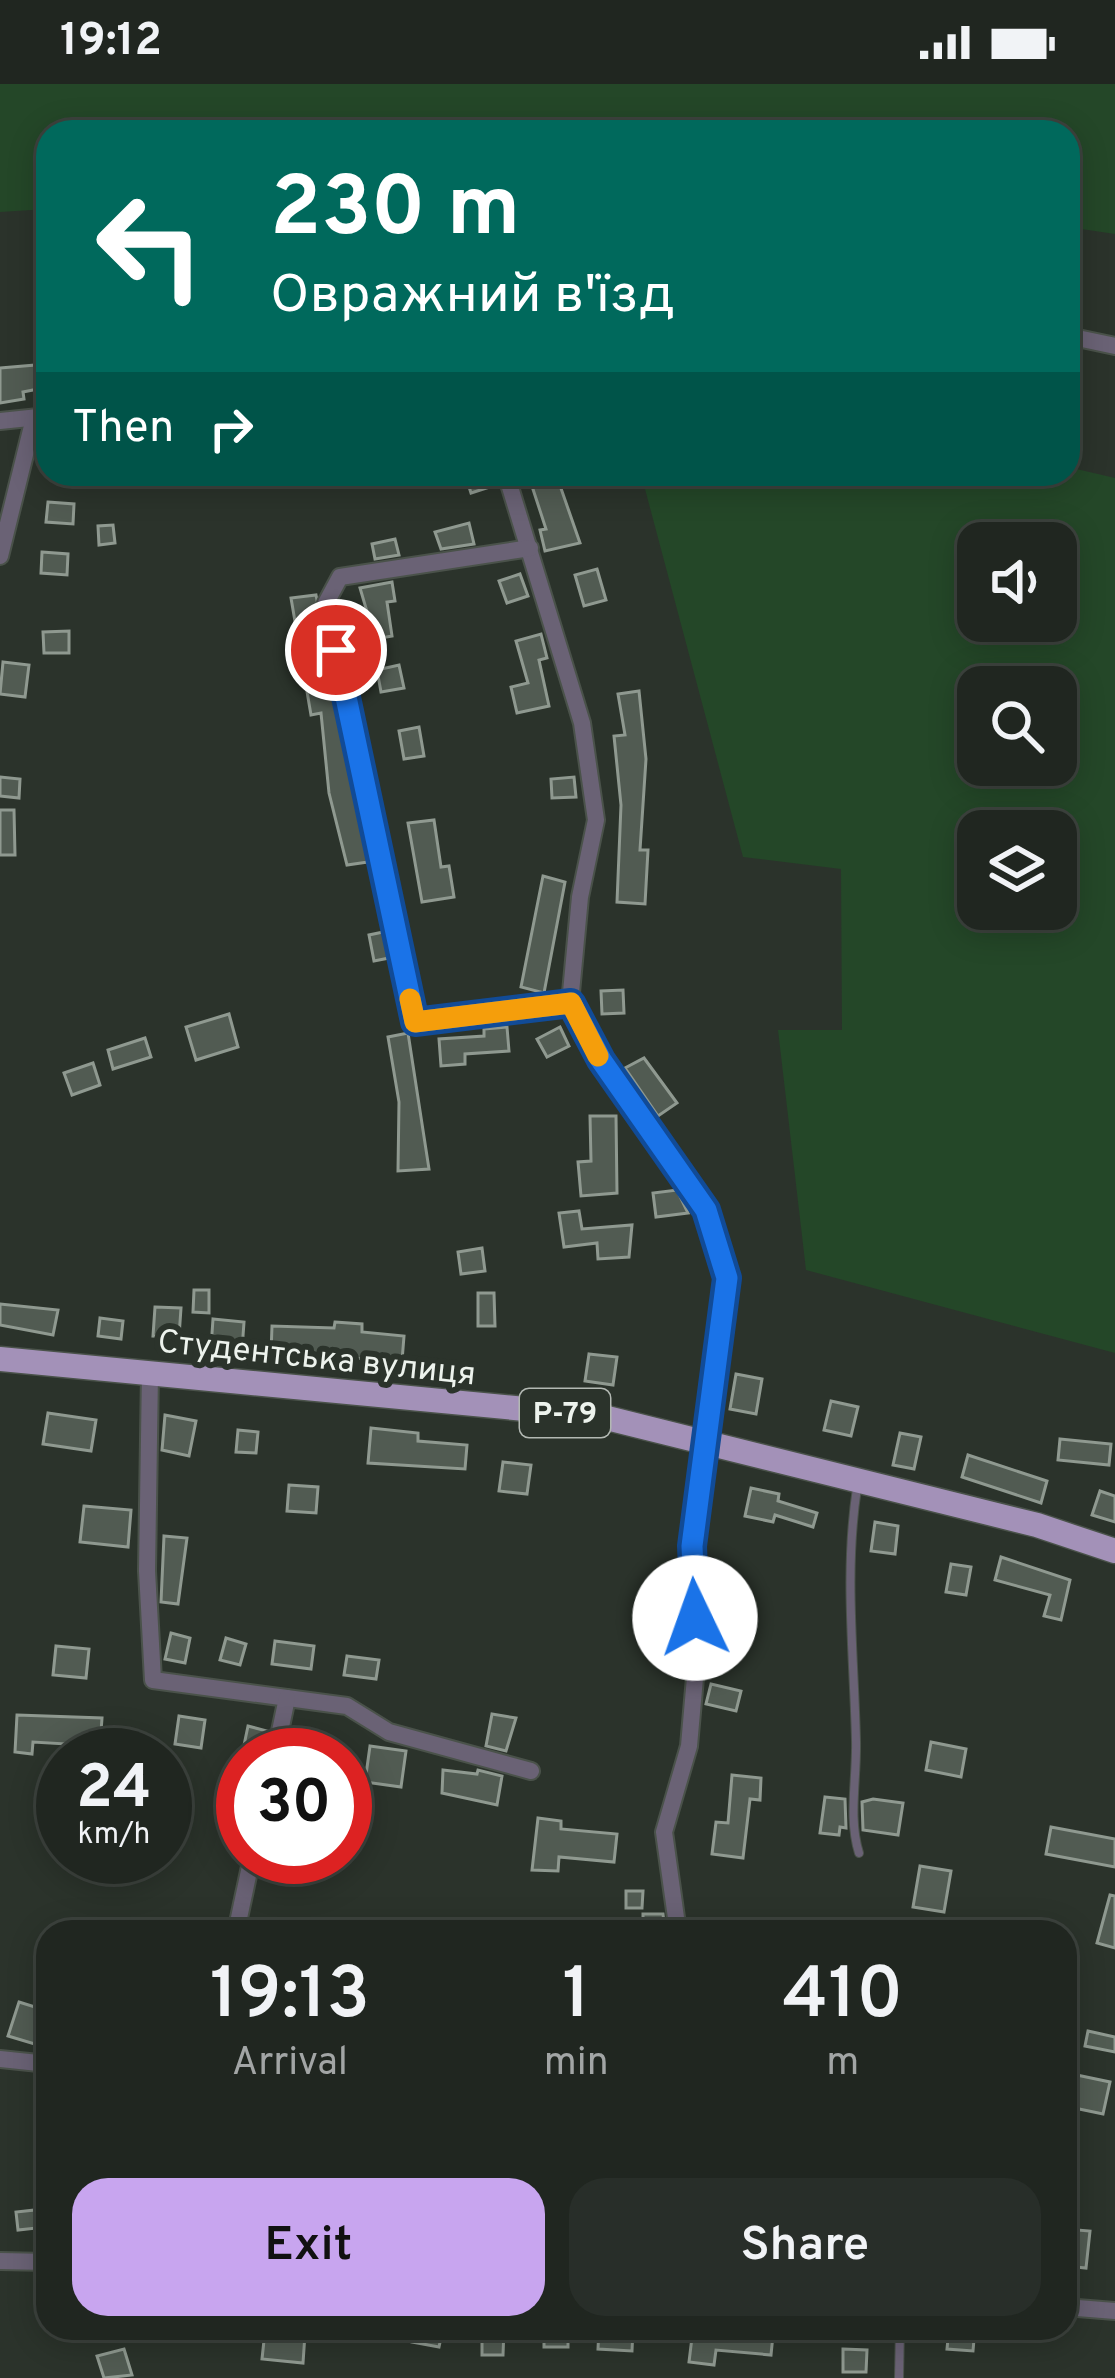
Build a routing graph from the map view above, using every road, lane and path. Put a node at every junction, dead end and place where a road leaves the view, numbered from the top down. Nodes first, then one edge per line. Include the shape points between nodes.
1 (1080, 338) edge
2 (1115, 346) edge
3 (36, 417) edge
4 (0, 421) edge
5 (36, 434) edge
6 (510, 486) edge
7 (530, 548) junction
8 (0, 556) edge
9 (571, 1003) junction
10 (0, 1359) edge
11 (150, 1372) junction
12 (709, 1443) junction
13 (858, 1480) junction
14 (1115, 1551) edge
15 (287, 1698) junction
16 (280, 1728) edge
17 (531, 1771) dead end
18 (859, 1853) dead end
19 (246, 1884) edge
20 (239, 1920) edge
21 (676, 1920) edge
22 (0, 2059) edge
23 (36, 2063) edge
24 (0, 2261) edge
25 (36, 2262) edge
26 (1077, 2308) edge
27 (1115, 2311) edge
28 (901, 2340) edge
29 (899, 2378) edge

1 - 2 street
3 - 4 street
5 - 8 street
6 - 7 street
7 - 9 street via 582,723 596,820
7 - 9 street via 340,577 326,603 415,1022
9 - 12 street via 601,1060 706,1210 727,1278
10 - 11 main road, Студентська вулиця / Р-79
11 - 12 main road, Студентська вулиця / Р-79 via 599,1417
11 - 15 street via 152,1680
12 - 13 main road, Студентська вулиця / Р-79
12 - 21 street via 692,1546 697,1655 689,1746 664,1832
13 - 14 main road, Студентська вулиця / Р-79
13 - 18 lane via 848,1551
15 - 16 street
15 - 17 street via 347,1706 388,1732
19 - 20 street
22 - 23 street
24 - 25 street
26 - 27 street
28 - 29 lane

